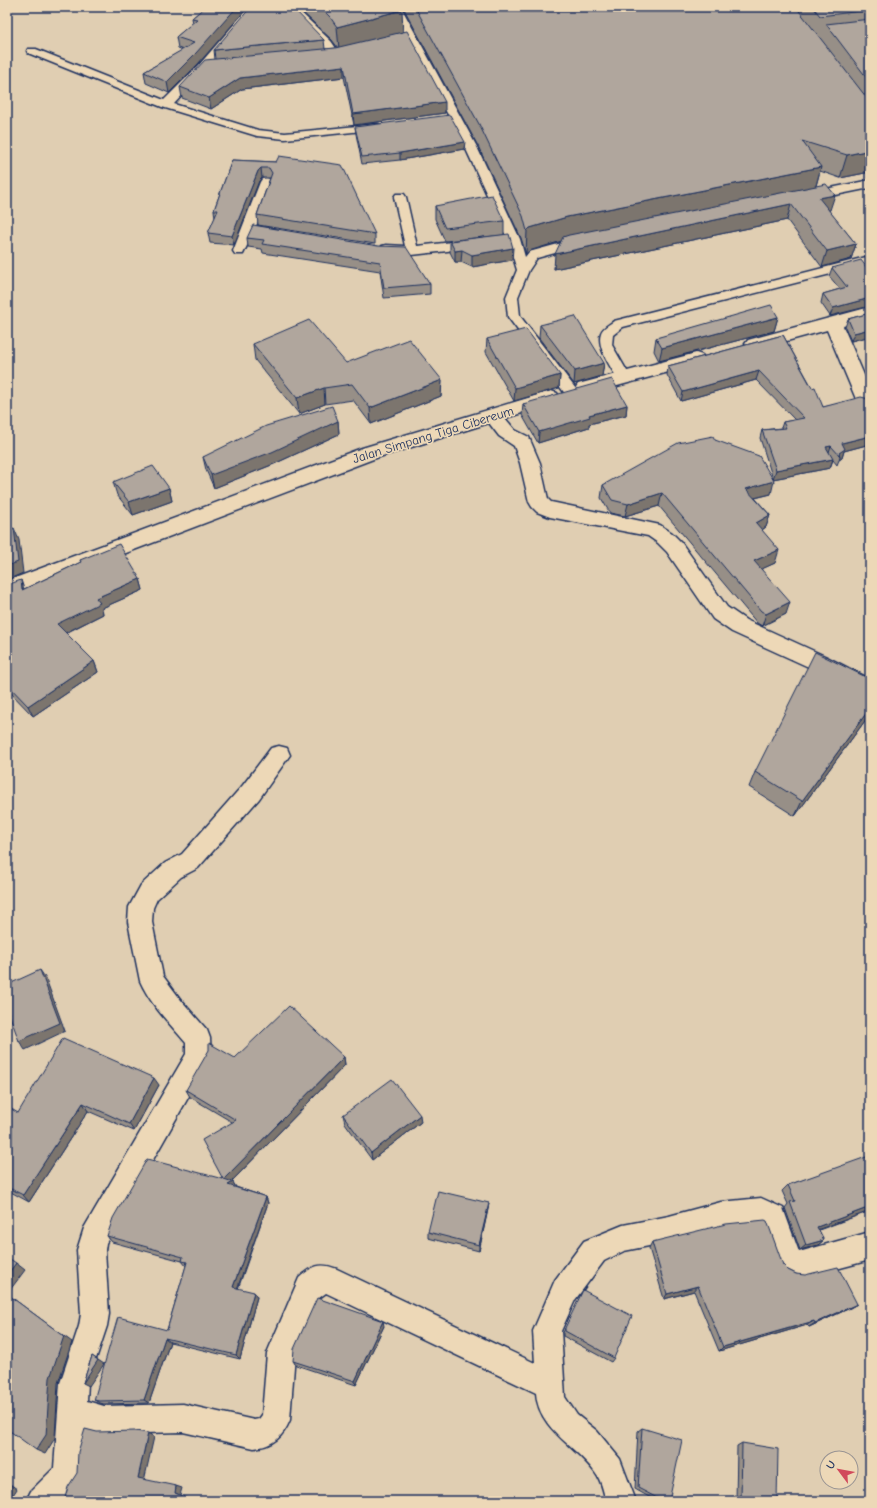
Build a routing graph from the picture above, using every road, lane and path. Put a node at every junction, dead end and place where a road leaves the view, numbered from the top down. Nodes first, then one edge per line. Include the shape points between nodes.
1 (255, 7) edge
2 (289, 7) edge
3 (396, 7) edge
4 (358, 49) edge
5 (32, 51) dead end
6 (335, 55) junction
7 (319, 56) edge
8 (218, 66) edge
9 (203, 68) junction
10 (166, 105) junction
11 (454, 116) junction
12 (439, 118) edge
13 (387, 126) edge
14 (266, 182) dead end
15 (870, 184) edge
16 (400, 197) dead end
17 (800, 198) edge
18 (249, 228) junction
19 (280, 235) edge
20 (514, 239) junction
21 (589, 240) edge
22 (372, 249) edge
23 (239, 251) dead end
24 (412, 251) junction
25 (870, 260) edge
26 (523, 270) junction
27 (870, 313) edge
28 (833, 323) junction
29 (740, 348) edge
30 (710, 356) edge
31 (624, 378) junction
32 (571, 392) junction
33 (865, 399) edge
34 (494, 415) junction
35 (7, 589) edge
36 (870, 689) edge
37 (279, 755) dead end
38 (870, 1246) edge
39 (550, 1385) junction
40 (72, 1411) junction
41 (41, 1501) edge
42 (621, 1501) edge

1 - 9 lane
2 - 6 lane via 327,43
3 - 11 lane via 408,37
4 - 6 lane
5 - 10 lane
6 - 7 lane
8 - 9 lane
9 - 10 lane
10 - 13 lane via 257,133 285,136
11 - 12 lane
11 - 20 lane
14 - 18 lane
15 - 17 lane
16 - 24 lane
18 - 19 lane
18 - 23 lane
20 - 24 lane
20 - 26 lane
21 - 26 lane via 533,255
22 - 24 lane
25 - 31 lane via 619,324 607,333 606,344
26 - 32 lane via 512,297 514,317
27 - 28 street
28 - 29 street
28 - 33 street
30 - 31 street, Jalan Simpang Tiga Cibereum
31 - 32 street, Jalan Simpang Tiga Cibereum
32 - 34 street, Jalan Simpang Tiga Cibereum
34 - 35 street, Jalan Simpang Tiga Cibereum via 369,453
34 - 36 street via 509,436 522,442 540,502 544,507 653,530 674,547 720,613 739,626
37 - 40 street via 251,792 190,861 173,870 149,892 141,907 140,922 152,981 198,1038 198,1057 94,1238 91,1250 96,1314 74,1383
38 - 39 street via 794,1266 789,1263 774,1217 761,1211 720,1215 623,1238 594,1251 565,1290 547,1331
39 - 40 street via 327,1279 319,1279 309,1288 281,1353 276,1420 264,1434 183,1418 104,1420
39 - 42 street via 551,1401 556,1410 567,1425 588,1441 610,1469
40 - 41 street via 68,1475

